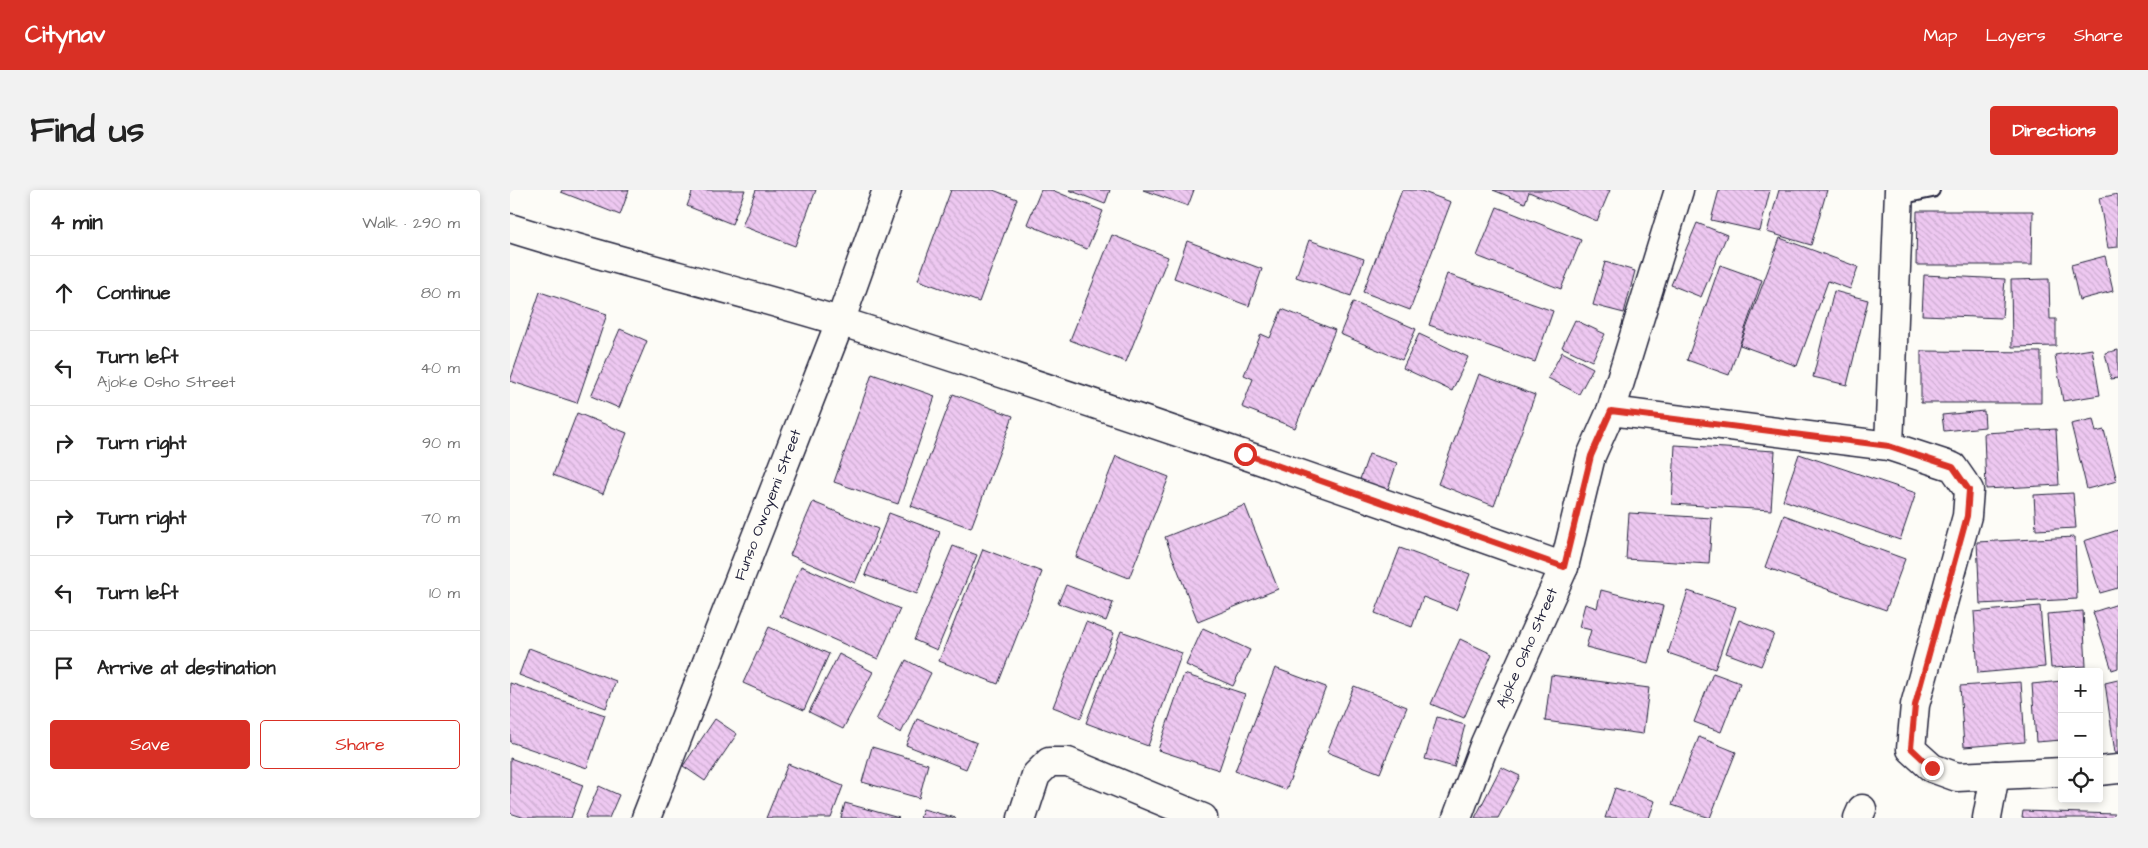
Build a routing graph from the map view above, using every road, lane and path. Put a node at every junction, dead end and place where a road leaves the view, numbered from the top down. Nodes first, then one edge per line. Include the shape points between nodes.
1 (887, 190) edge
2 (1679, 190) edge
3 (1932, 190) edge
4 (1899, 193) edge
5 (510, 228) edge
6 (840, 322) junction
7 (1611, 411) junction
8 (1889, 446) junction
9 (1564, 567) junction
10 (2118, 769) edge
11 (2103, 771) edge
12 (2058, 772) edge
13 (1995, 775) junction
14 (646, 818) edge
15 (1022, 818) edge
16 (1203, 818) edge
17 (1456, 818) edge
18 (1987, 818) edge

1 - 6 street, Funso Owoyemi Street
2 - 7 street, Ajoke Osho Street
3 - 4 lane
4 - 8 street
5 - 6 street via 584,252
6 - 9 street via 1245,454
6 - 14 street, Funso Owoyemi Street
7 - 8 street
7 - 9 street, Ajoke Osho Street via 1591,456
8 - 13 street via 1953,467 1969,490 1967,516 1915,705 1911,748 1932,768 1957,777
9 - 17 street, Ajoke Osho Street via 1485,743
10 - 11 street
12 - 13 street
13 - 18 street
15 - 16 street via 1036,775 1049,762 1068,762

